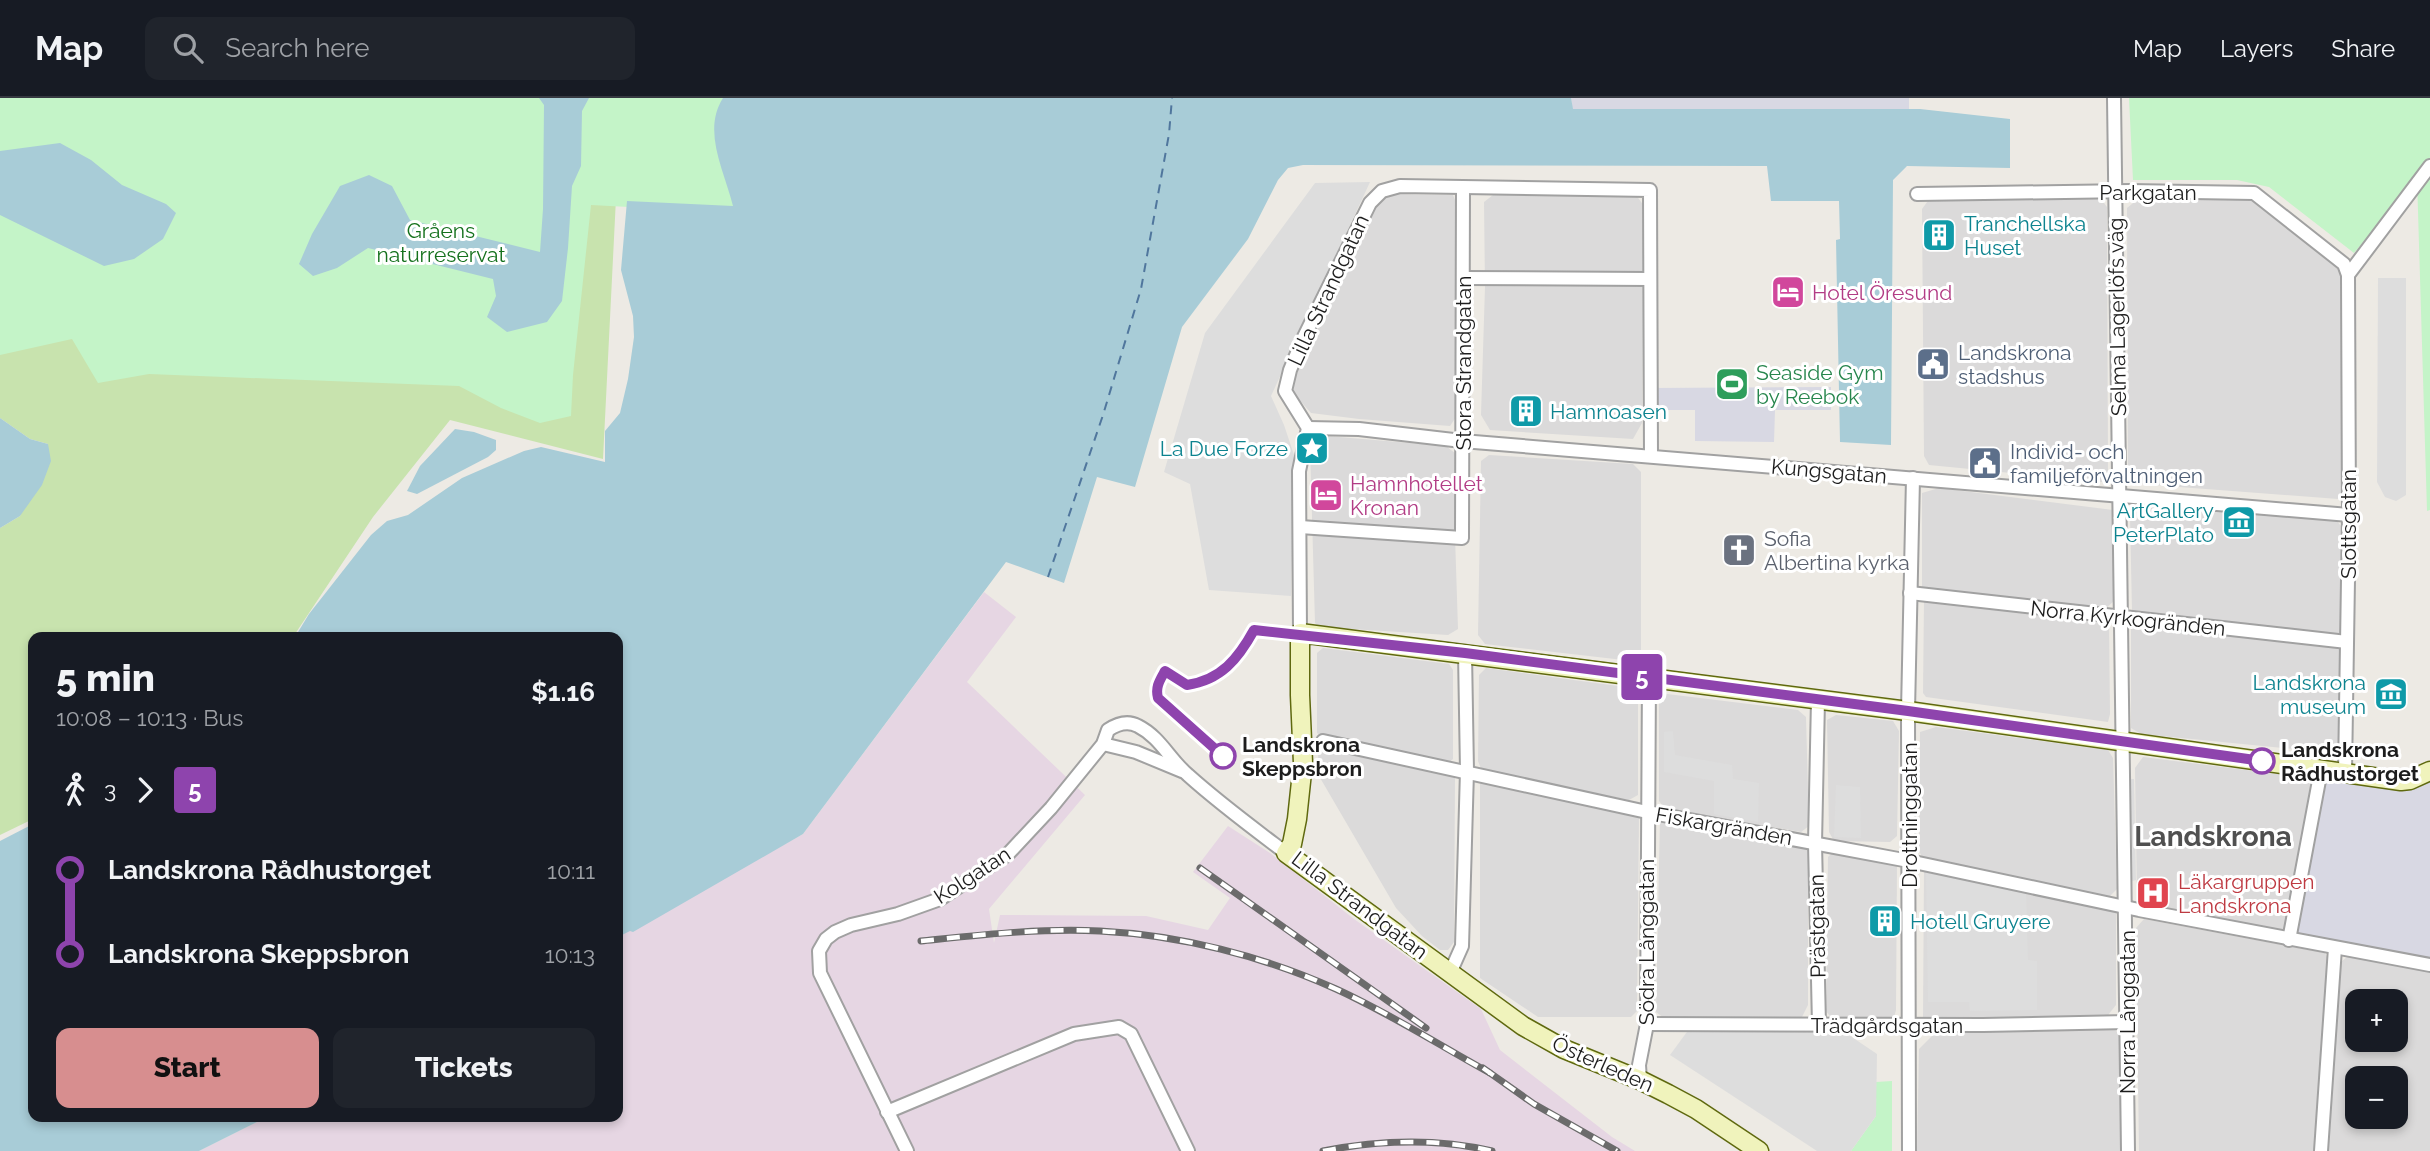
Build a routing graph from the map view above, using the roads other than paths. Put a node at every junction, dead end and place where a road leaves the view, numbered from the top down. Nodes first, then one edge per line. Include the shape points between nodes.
1 (2114, 98) edge
2 (2430, 166) edge
3 (1462, 188) junction
4 (2115, 191) junction
5 (1917, 194) dead end
6 (2348, 275) junction
7 (1463, 278) junction
8 (1650, 279) junction
9 (1308, 428) junction
10 (1462, 441) junction
11 (1651, 455) junction
12 (1913, 478) junction
13 (2119, 495) junction
14 (2349, 515) junction
15 (1300, 527) junction
16 (1910, 593) junction
17 (2122, 618) junction
18 (1300, 634) junction
19 (2347, 642) junction
20 (1465, 653) junction
21 (1649, 677) junction
22 (1818, 700) junction
23 (1908, 711) junction
24 (1323, 741) dead end
25 (2123, 742) junction
26 (1103, 744) junction
27 (2321, 770) junction
28 (1467, 771) junction
29 (1185, 773) junction
30 (2345, 773) junction
31 (2428, 775) edge
32 (1647, 812) junction
33 (1815, 843) junction
34 (1286, 853) junction
35 (1909, 861) junction
36 (2126, 907) junction
37 (2289, 940) junction
38 (2335, 948) junction
39 (2430, 965) edge
40 (1450, 973) junction
41 (2127, 1022) junction
42 (1647, 1024) junction
43 (1819, 1025) junction
44 (1909, 1025) junction
45 (1640, 1080) junction
46 (887, 1112) junction
47 (907, 1151) edge
48 (1188, 1151) edge
49 (1759, 1151) edge
50 (1909, 1151) edge
51 (2128, 1151) edge
52 (2321, 1151) edge

1 - 4 street, Selma Lagerlöfs väg
2 - 6 street
3 - 7 street, Stora Strandgatan
3 - 8 street via 1650,190
3 - 9 street, Lilla Strandgatan via 1400,186 1382,191 1370,203 1290,370 1285,391
4 - 5 street, Parkgatan
4 - 6 street, Parkgatan via 2255,193 2336,256
4 - 13 street, Selma Lagerlöfs väg
6 - 14 street, Slottsgatan
7 - 8 street
7 - 10 street, Stora Strandgatan
8 - 11 street
9 - 10 street, Kungsgatan
9 - 15 street, Lilla Strandgatan via 1299,471
10 - 11 street, Kungsgatan
10 - 15 street, Stora Strandgatan via 1462,538
11 - 12 street, Kungsgatan
12 - 13 street, Kungsgatan
12 - 16 street, Drottninggatan
13 - 14 street, Kungsgatan
13 - 17 street, Norra Långgatan
14 - 19 street, Slottsgatan
15 - 18 street, Lilla Strandgatan
16 - 17 street, Norra Kyrkogränden
16 - 23 street, Drottninggatan
17 - 19 street, Norra Kyrkogränden
17 - 25 street, Norra Långgatan
18 - 20 street
18 - 34 street, Lilla Strandgatan via 1303,763 1297,819
19 - 30 street, Slottsgatan
20 - 21 street
20 - 28 street
21 - 22 street
21 - 32 street, Södra Långgatan
22 - 23 street
22 - 33 street, Prästgatan
23 - 25 street
23 - 35 street, Drottninggatan
24 - 28 street, Fiskargränden
25 - 27 street
25 - 36 street, Norra Långgatan
26 - 29 street, Kolgatan
26 - 29 street, Kolgatan via 1114,726 1136,725 1166,748
26 - 46 street, Kolgatan via 1008,854 940,899 840,929 826,939 819,951 820,973
27 - 30 street
27 - 37 street
28 - 32 street, Fiskargränden
28 - 40 street via 1462,946
29 - 34 street, Kolgatan
30 - 31 street via 2401,781
32 - 33 street, Fiskargränden
32 - 42 street, Södra Långgatan
33 - 35 street, Fiskargränden
33 - 43 street, Prästgatan
34 - 40 street, Lilla Strandgatan
35 - 36 street, Fiskargränden
35 - 44 street, Drottninggatan
36 - 37 street, Fiskargränden
36 - 41 street, Norra Långgatan
37 - 38 street, Fiskargränden
38 - 39 street, Fiskargränden
38 - 52 street
40 - 45 street, Österleden via 1523,1026 1564,1049
41 - 44 street, Trädgårdsgatan
41 - 51 street, Norra Långgatan
42 - 43 street, Trädgårdsgatan
42 - 45 street, Södra Långgatan
43 - 44 street, Trädgårdsgatan
44 - 50 street, Drottninggatan
45 - 49 street, Österleden via 1696,1109
46 - 47 street
46 - 48 street via 1074,1034 1119,1027 1131,1034

